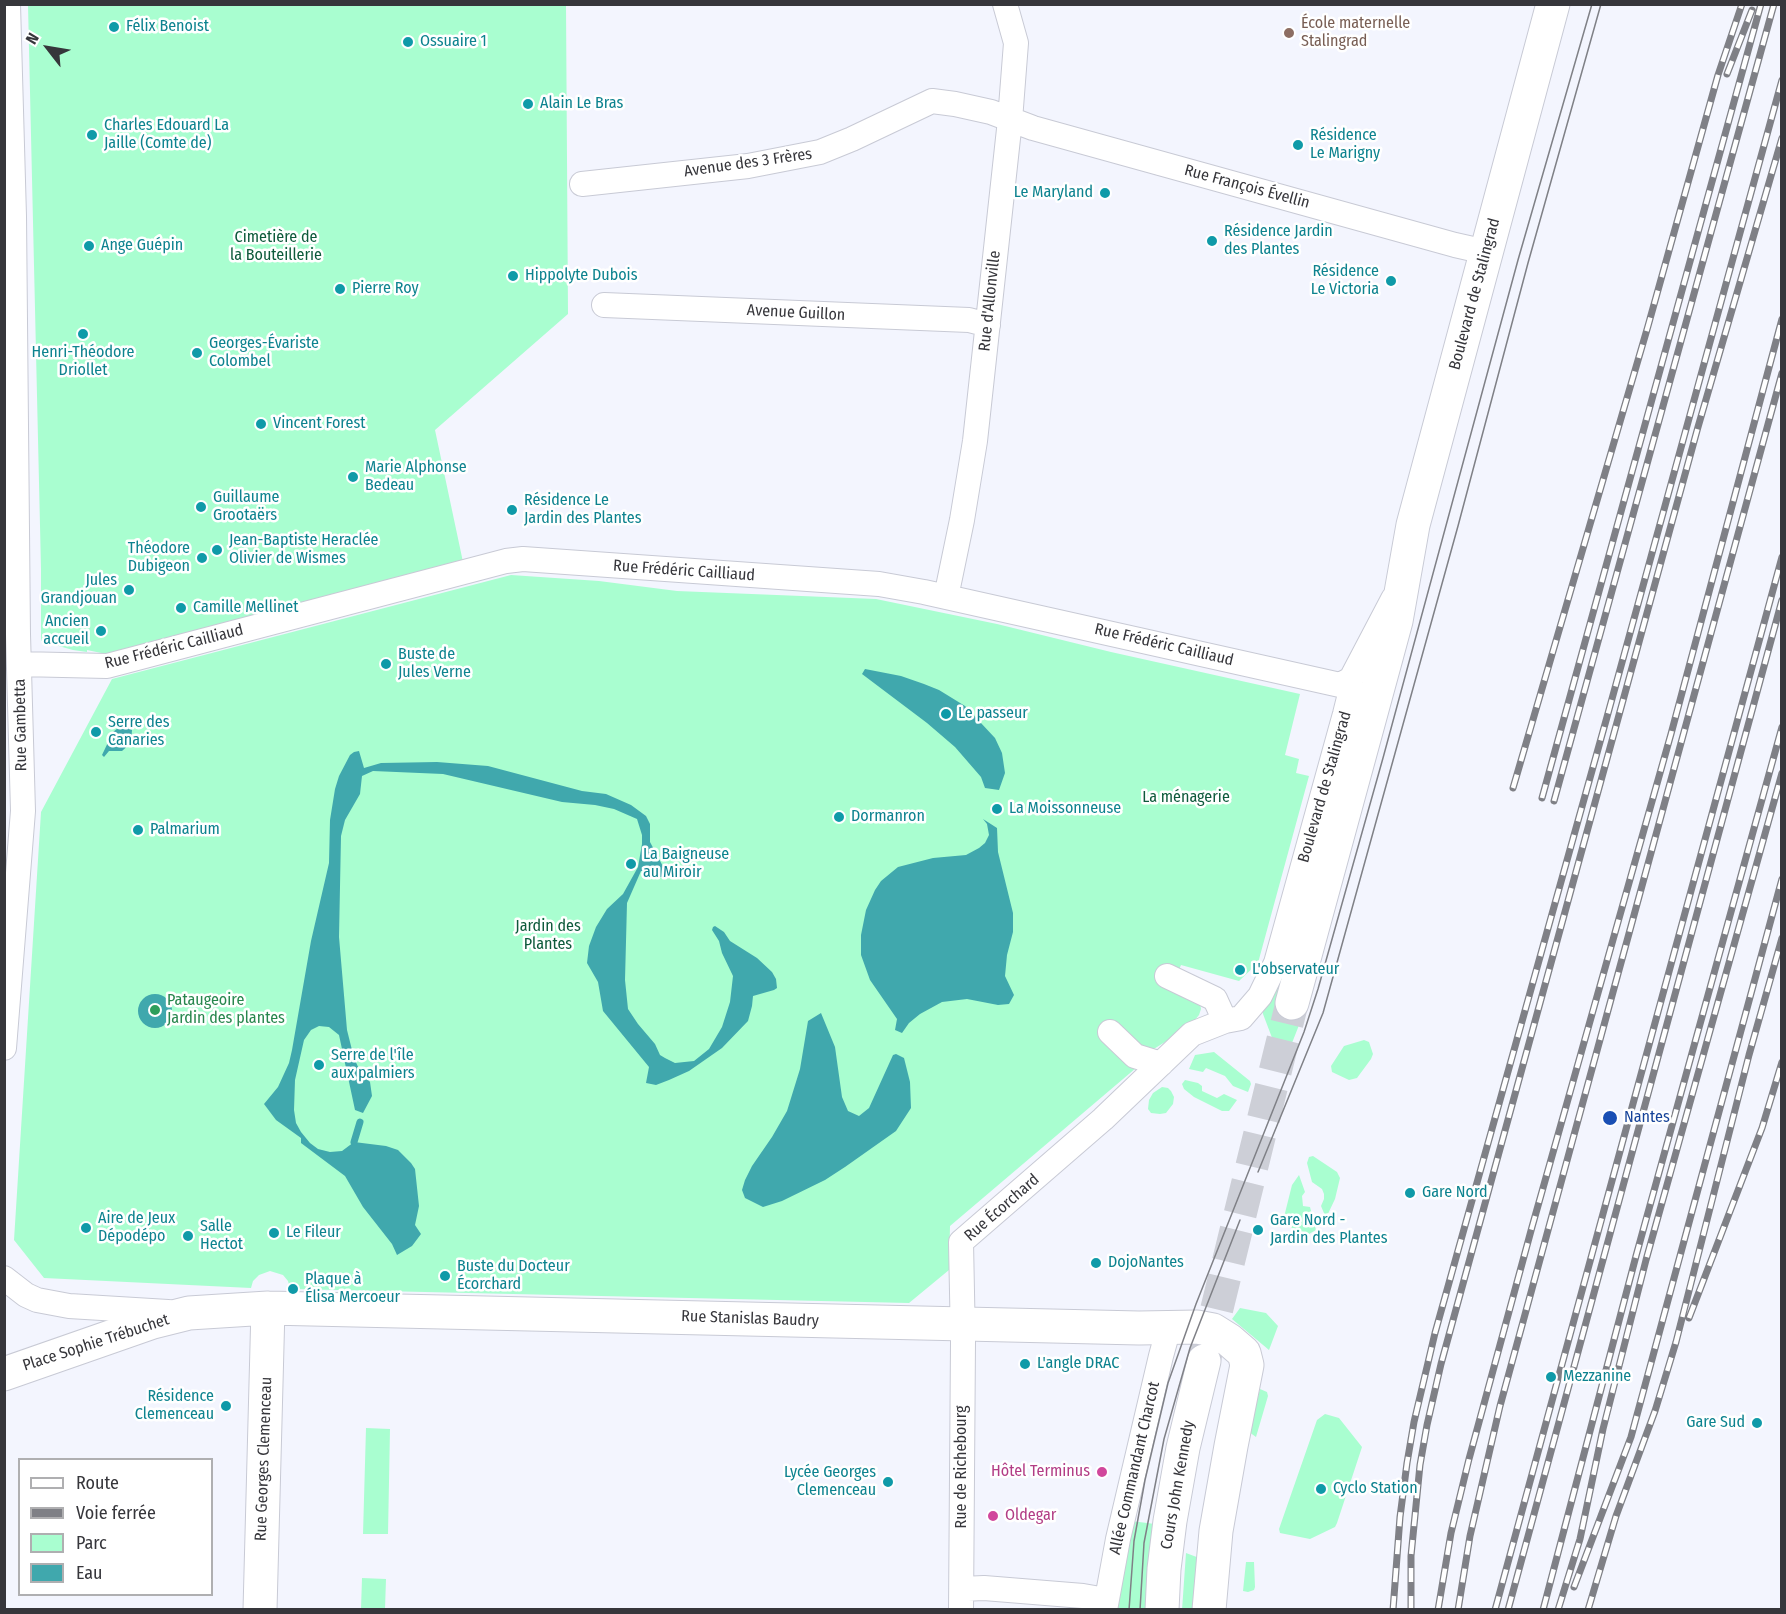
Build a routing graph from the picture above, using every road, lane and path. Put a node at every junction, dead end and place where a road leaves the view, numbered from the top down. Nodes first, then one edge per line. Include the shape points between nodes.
1 (8, 4) edge
2 (1005, 4) edge
3 (1553, 4) edge
4 (1010, 120) junction
5 (582, 184) dead end
6 (1486, 252) junction
7 (604, 305) dead end
8 (988, 325) junction
9 (1402, 584) junction
10 (946, 597) junction
11 (19, 664) junction
12 (1351, 679) junction
13 (14, 812) edge
14 (1167, 975) dead end
15 (1292, 1003) tunnel mouth
16 (1224, 1022) junction
17 (1110, 1032) dead end
18 (4, 1048) edge
19 (1161, 1064) junction
20 (4, 1278) edge
21 (268, 1308) junction
22 (189, 1313) junction
23 (962, 1323) junction
24 (1169, 1327) junction
25 (1204, 1361) tunnel mouth
26 (4, 1374) edge
27 (962, 1599) edge
28 (1106, 1605) edge
29 (260, 1610) edge
30 (1162, 1610) edge
31 (1209, 1610) edge

1 - 11 street, Rue Gambetta
2 - 4 street, Rue d'Allonville via 1016,43
3 - 6 street, Boulevard de Stalingrad
4 - 5 street, Avenue des 3 Frères via 991,112 932,101 820,152 748,166
4 - 6 street, Rue François Évellin
4 - 8 street, Rue d'Allonville
6 - 9 street, Boulevard de Stalingrad via 1413,525
7 - 8 street, Avenue Guillon via 969,320
8 - 10 street, Rue d'Allonville via 975,441
9 - 12 street, Boulevard de Stalingrad
9 - 15 street, Boulevard de Stalingrad via 1396,621
10 - 11 street, Rue Frédéric Cailliaud via 879,584 513,560 107,666
10 - 12 street, Rue Frédéric Cailliaud via 1340,685
11 - 13 street, Rue Gambetta
12 - 16 street, Boulevard de Stalingrad via 1345,714 1276,963 1260,996 1241,1018
13 - 18 street, Rue Gambetta
14 - 16 street via 1215,999
16 - 19 street, Boulevard de Stalingrad via 1192,1034
17 - 19 street via 1135,1056
19 - 23 street, Rue Écorchard via 962,1242
20 - 22 street, Place Sophie Trébuchet via 37,1300 69,1306
21 - 22 street, Place Sophie Trébuchet
21 - 23 street, Rue Stanislas Baudry
21 - 29 street, Rue Georges Clemenceau
22 - 26 street, Place Sophie Trébuchet
23 - 24 street, Rue Stanislas Baudry
23 - 27 street, Rue de Richebourg
24 - 28 street, Allée Commandant Charcot
24 - 31 street, Rue Stanislas Baudry via 1213,1330 1244,1353 1247,1365 1216,1531
25 - 30 street, Cours John Kennedy via 1170,1521
27 - 28 street via 984,1588 1083,1596

